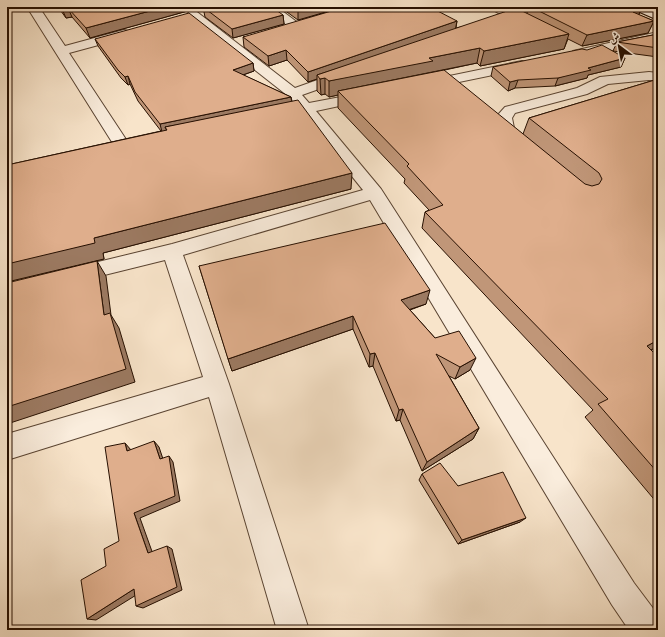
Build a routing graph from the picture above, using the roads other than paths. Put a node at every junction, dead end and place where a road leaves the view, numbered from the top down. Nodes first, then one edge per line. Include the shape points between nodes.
1 (33, 7) edge
2 (269, 7) edge
3 (494, 7) edge
4 (637, 7) edge
5 (195, 14) dead end
6 (658, 16) edge
7 (513, 17) junction
8 (310, 22) edge
9 (498, 22) edge
10 (296, 26) junction
11 (139, 30) edge
12 (282, 30) edge
13 (541, 31) edge
14 (658, 36) edge
15 (62, 51) junction
16 (539, 62) edge
17 (359, 70) edge
18 (658, 77) edge
19 (605, 80) junction
20 (415, 87) edge
21 (384, 93) edge
22 (300, 101) junction
23 (276, 115) edge
24 (138, 144) edge
25 (123, 147) junction
26 (107, 151) edge
27 (532, 151) edge
28 (375, 193) junction
29 (172, 251) junction
30 (52, 280) edge
31 (217, 384) junction
32 (7, 447) edge
33 (294, 630) edge
34 (649, 630) edge

1 - 15 street
2 - 10 street
3 - 7 street
4 - 6 street
5 - 22 street via 238,43
7 - 9 street
7 - 13 street
8 - 10 street
10 - 12 street
11 - 15 street
14 - 19 street via 576,58
15 - 25 street
16 - 20 street
17 - 22 street
18 - 19 street
19 - 27 street via 582,91 510,110 504,117 503,124
21 - 22 street
22 - 23 street
22 - 28 street
24 - 25 street
25 - 26 street
28 - 29 street
28 - 34 street via 623,594
29 - 30 street
29 - 31 street
31 - 32 street
31 - 33 street

